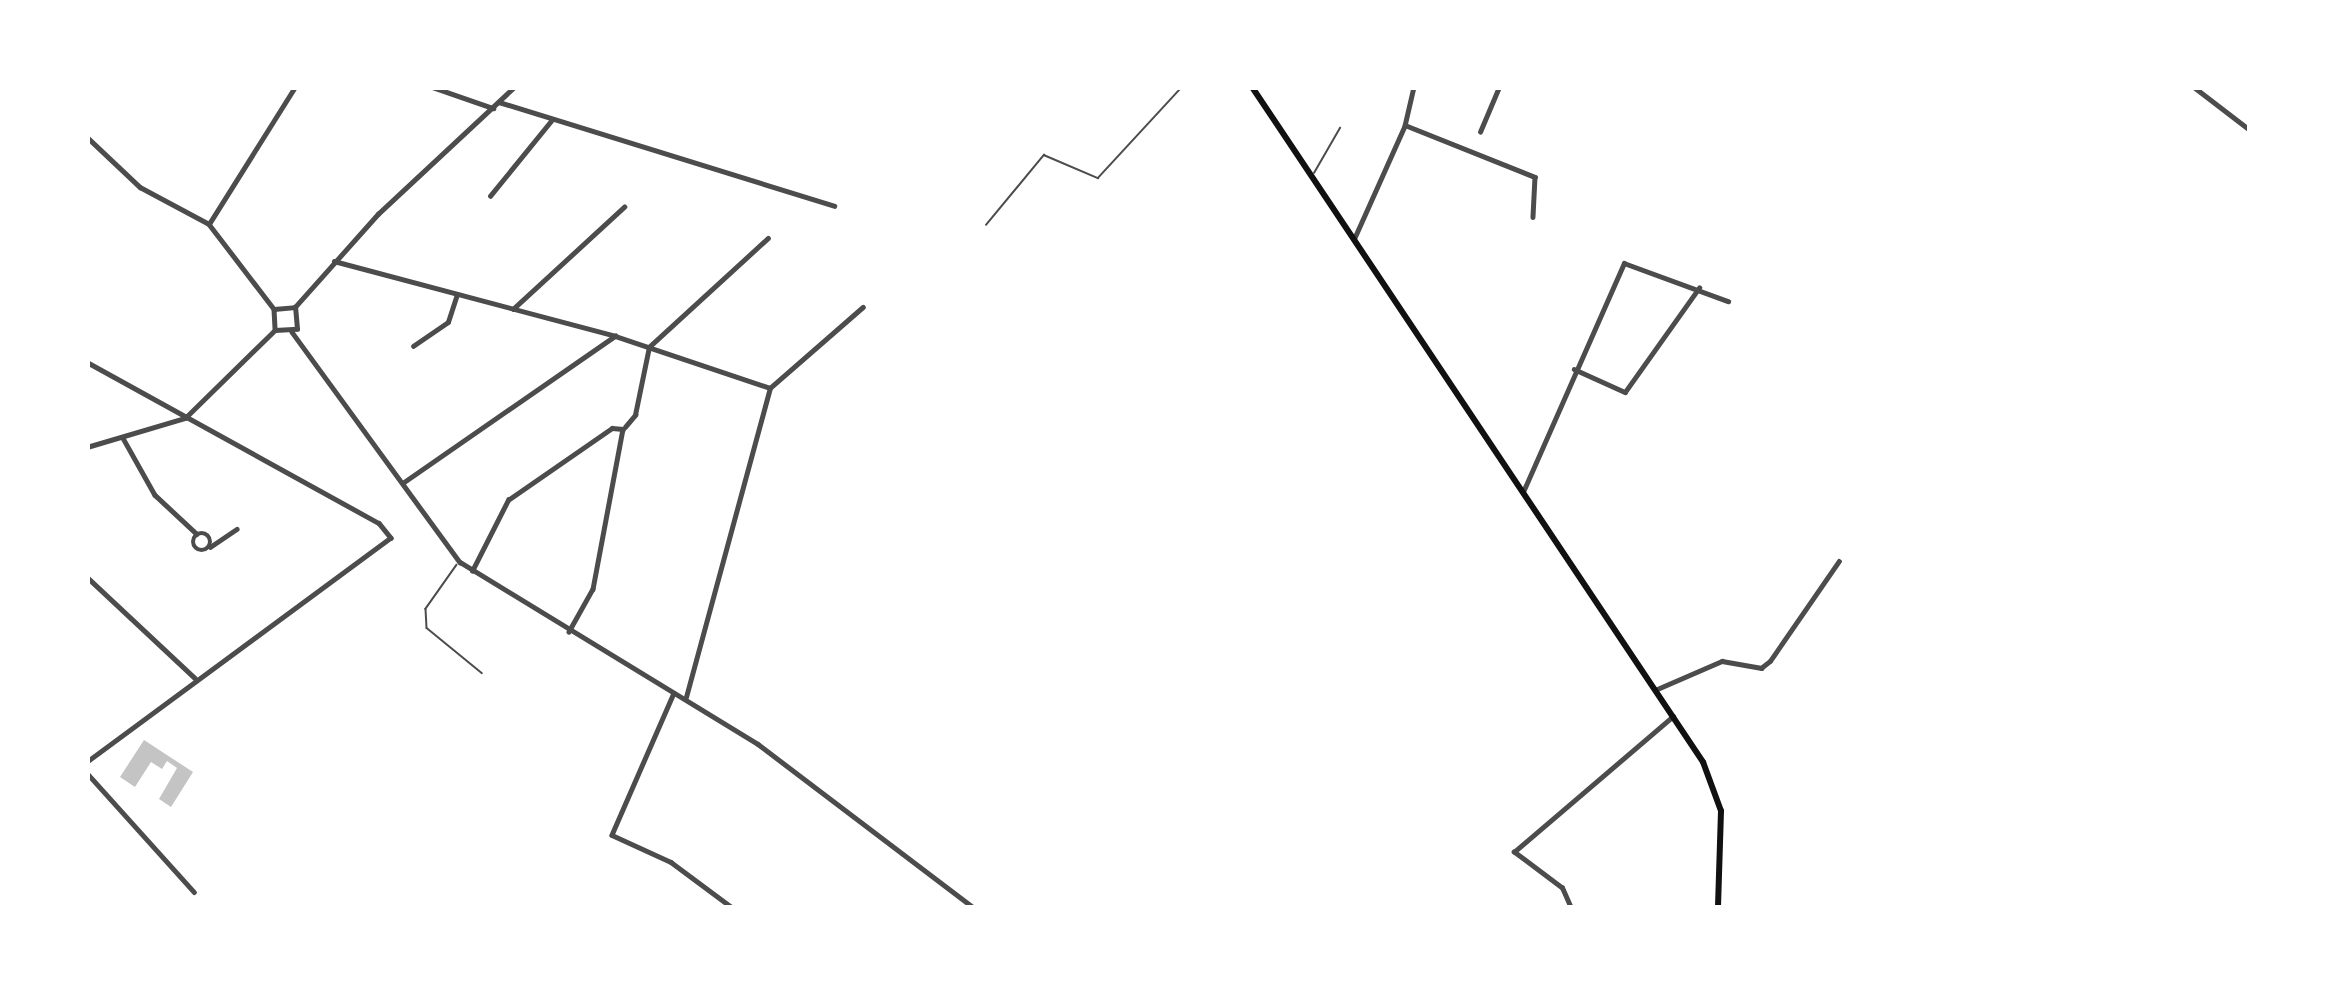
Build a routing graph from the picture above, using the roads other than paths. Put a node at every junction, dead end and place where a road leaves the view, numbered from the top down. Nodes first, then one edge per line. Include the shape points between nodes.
1 (295, 87) edge
2 (432, 87) edge
3 (514, 87) edge
4 (1182, 87) edge
5 (1252, 87) edge
6 (1414, 87) edge
7 (1499, 87) edge
8 (2194, 87) edge
9 (496, 105) junction
10 (551, 121) junction
11 (1405, 125) junction
12 (1340, 128) dead end
13 (2250, 130) edge
14 (1480, 133) dead end
15 (87, 137) edge
16 (1311, 176) junction
17 (490, 196) dead end
18 (834, 206) dead end
19 (624, 207) dead end
20 (1533, 217) dead end
21 (209, 224) junction
22 (986, 225) dead end
23 (768, 238) dead end
24 (1354, 239) junction
25 (334, 261) junction
26 (1699, 288) junction
27 (457, 294) junction
28 (1729, 302) dead end
29 (295, 307) junction
30 (863, 308) dead end
31 (274, 309) junction
32 (513, 310) junction
33 (275, 331) junction
34 (292, 332) junction
35 (615, 336) junction
36 (413, 346) dead end
37 (649, 347) junction
38 (87, 362) edge
39 (1574, 369) junction
40 (770, 388) junction
41 (185, 418) junction
42 (623, 429) junction
43 (123, 438) junction
44 (87, 447) edge
45 (404, 482) junction
46 (1523, 493) junction
47 (236, 529) dead end
48 (197, 534) junction
49 (210, 547) junction
50 (1839, 561) dead end
51 (460, 562) junction
52 (472, 571) junction
53 (87, 577) edge
54 (569, 632) junction
55 (482, 673) dead end
56 (196, 678) junction
57 (1655, 690) junction
58 (674, 692) junction
59 (686, 699) junction
60 (1673, 716) junction
61 (87, 763) edge
62 (87, 773) edge
63 (194, 892) dead end
64 (733, 908) edge
65 (974, 908) edge
66 (1571, 908) edge
67 (1718, 908) edge

1 - 21 street
2 - 9 street
3 - 9 street
4 - 22 lane via 1098,178 1044,155
5 - 16 main road
6 - 11 street
7 - 14 street
8 - 13 street
9 - 10 street
9 - 25 street
10 - 17 street
10 - 18 street
11 - 20 street via 1535,177
11 - 24 street
12 - 16 lane
15 - 21 street via 140,188
16 - 24 main road
19 - 32 street
21 - 31 street
23 - 37 street
24 - 46 main road
25 - 27 street
25 - 29 street
26 - 28 street
26 - 39 street via 1625,392
26 - 39 street via 1624,262
27 - 32 street
27 - 36 street via 448,322
29 - 31 street
29 - 34 street via 301,320
30 - 40 street
31 - 33 street
32 - 35 street
33 - 34 street
33 - 41 street
34 - 45 street
35 - 37 street
35 - 45 street
37 - 40 street
37 - 42 street via 635,415
38 - 41 street
39 - 46 street
40 - 59 street
41 - 43 street
41 - 56 street via 379,523 391,538
42 - 52 street via 612,428 508,500
42 - 54 street via 593,589
43 - 44 street
43 - 48 street via 155,496
45 - 51 street
46 - 57 main road
47 - 49 street
48 - 49 street via 208,535
48 - 49 street via 196,550
50 - 57 street via 1761,668 1722,661
51 - 52 street
51 - 55 lane via 426,609 427,628
52 - 54 street
53 - 56 street
54 - 58 street
56 - 61 street
57 - 60 main road
58 - 59 street
58 - 64 street via 612,835 671,862
59 - 65 street via 796,770
60 - 66 street via 1514,852 1562,888
60 - 67 main road via 1718,797
62 - 63 street

